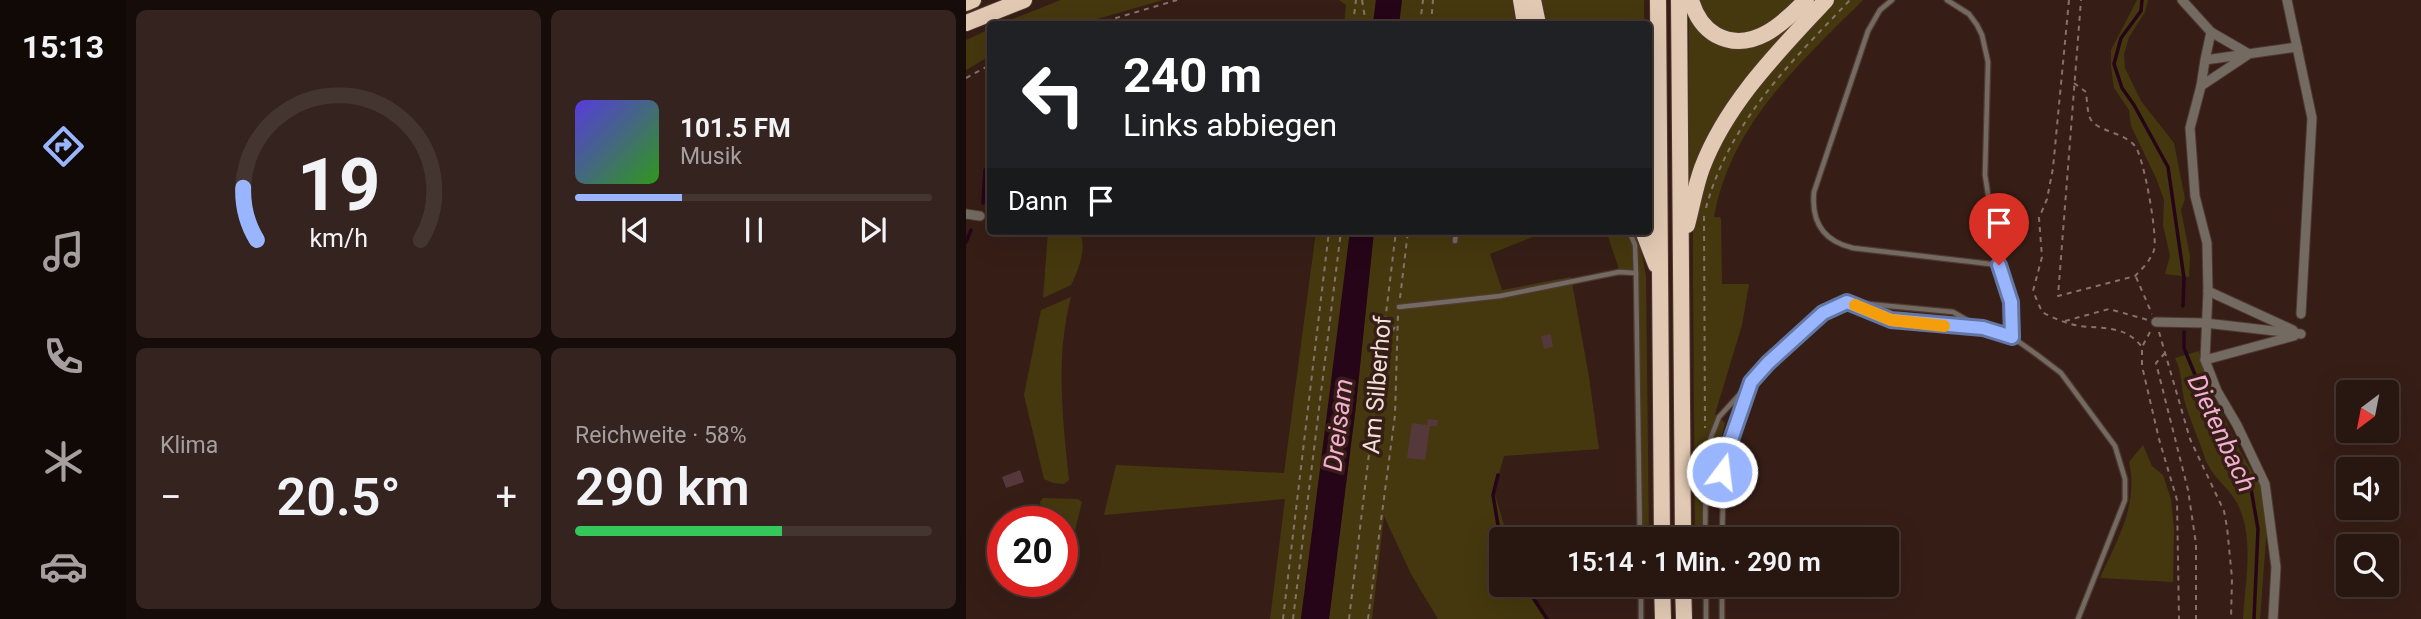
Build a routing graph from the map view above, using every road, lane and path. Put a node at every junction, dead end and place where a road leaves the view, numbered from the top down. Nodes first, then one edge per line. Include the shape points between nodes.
1 (973, 0) edge
2 (1024, 0) edge
3 (1177, 0) edge
4 (1356, 0) edge
5 (1362, 0) edge
6 (1423, 0) edge
7 (1433, 0) edge
8 (1521, 0) edge
9 (1533, 0) edge
10 (1658, 0) edge
11 (1679, 0) edge
12 (1690, 0) edge
13 (1806, 0) edge
14 (1826, 0) edge
15 (1850, 0) edge
16 (1892, 0) edge
17 (1947, 0) edge
18 (2069, 0) edge
19 (2081, 0) edge
20 (2182, 0) edge
21 (2287, 0) edge
22 (966, 3) edge
23 (1106, 21) edge
24 (1353, 21) edge
25 (1366, 21) edge
26 (1420, 21) edge
27 (1431, 21) edge
28 (1524, 21) edge
29 (1537, 21) edge
30 (970, 22) edge
31 (2211, 32) junction
32 (1657, 37) junction
33 (1652, 45) edge
34 (2297, 47) junction
35 (2249, 54) junction
36 (2205, 60) junction
37 (987, 67) edge
38 (966, 78) edge
39 (2074, 83) junction
40 (2201, 86) junction
41 (966, 215) edge
42 (979, 216) dead end
43 (1329, 235) edge
44 (1341, 235) edge
45 (1395, 235) edge
46 (1408, 235) edge
47 (1456, 235) edge
48 (1630, 235) edge
49 (1645, 235) edge
50 (1455, 241) dead end
51 (1681, 248) junction
52 (1999, 265) junction
53 (1636, 272) junction
54 (1659, 272) junction
55 (2135, 276) junction
56 (2208, 291) junction
57 (1847, 302) junction
58 (1399, 307) junction
59 (2301, 314) dead end
60 (2063, 321) junction
61 (1397, 322) junction
62 (2156, 322) junction
63 (2205, 323) junction
64 (1983, 328) junction
65 (2301, 334) junction
66 (2012, 337) junction
67 (2142, 347) junction
68 (1382, 352) junction
69 (2166, 352) junction
70 (2205, 360) junction
71 (1751, 382) junction
72 (1706, 450) junction
73 (1640, 527) edge
74 (1662, 527) edge
75 (1683, 527) edge
76 (1705, 527) edge
77 (1722, 527) edge
78 (1641, 597) edge
79 (1662, 597) edge
80 (1683, 597) edge
81 (1706, 597) edge
82 (1722, 597) edge
83 (1283, 619) edge
84 (1293, 619) edge
85 (1349, 619) edge
86 (1368, 619) edge
87 (1641, 619) edge
88 (1663, 619) edge
89 (1684, 619) edge
90 (1706, 619) edge
91 (1722, 619) edge
92 (2078, 619) edge
93 (2179, 619) edge
94 (2196, 619) edge
95 (2231, 619) edge
96 (2273, 619) edge

1 - 22 highway
2 - 30 highway
3 - 23 path
4 - 24 path
5 - 25 path
6 - 26 path
7 - 27 path
8 - 28 highway
9 - 29 highway
10 - 32 highway
11 - 51 highway
12 - 13 highway via 1705,27 1726,40 1741,42 1769,31
14 - 51 highway via 1747,89 1726,120 1701,170
15 - 72 path via 1773,82 1725,155 1713,183 1704,216
16 - 52 lane via 1868,31 1814,192 1817,224 1831,239 1853,248
17 - 52 lane via 1977,25 1988,62 1985,175
18 - 60 path via 2053,168 2039,218 2042,257 2034,290 2042,312
19 - 39 path
20 - 31 street
21 - 34 street
31 - 35 street
31 - 36 street
32 - 33 highway
32 - 54 highway
34 - 35 street
34 - 59 street via 2312,118
35 - 36 street
35 - 40 street
36 - 40 street
37 - 38 path
39 - 55 path via 2086,92 2091,121 2130,141 2142,159 2156,232 2154,249
39 - 55 path via 2057,296
40 - 56 street via 2190,128 2195,196 2207,243
41 - 42 street
43 - 83 path
44 - 84 path
45 - 68 path
46 - 58 path
47 - 50 lane
48 - 53 lane
49 - 54 highway
51 - 75 highway
52 - 66 lane via 2011,302
53 - 58 lane, Am Silberhof via 1500,296
53 - 73 lane
54 - 74 highway
55 - 62 path
56 - 63 street
56 - 65 street
57 - 64 lane via 1891,320
57 - 64 lane via 1953,313
57 - 71 lane via 1823,313
58 - 61 path, Am Silberhof
60 - 62 path via 2109,309
60 - 67 path via 2118,329
61 - 68 path
61 - 86 path, Am Silberhof via 1395,415
62 - 63 street
62 - 67 path
62 - 69 path
63 - 65 street
63 - 70 street
64 - 66 lane
65 - 70 street
66 - 92 lane via 2061,373 2109,437 2123,468 2126,490 2121,513
67 - 93 path via 2145,378 2177,500
68 - 85 path
69 - 94 path via 2156,363 2188,489 2196,544
69 - 95 path via 2190,439 2224,511 2232,578
70 - 96 street via 2265,484 2276,567
71 - 72 lane via 1719,418
71 - 77 lane via 1724,460
72 - 76 lane
78 - 87 lane
79 - 88 highway
80 - 89 highway
81 - 90 lane
82 - 91 lane

